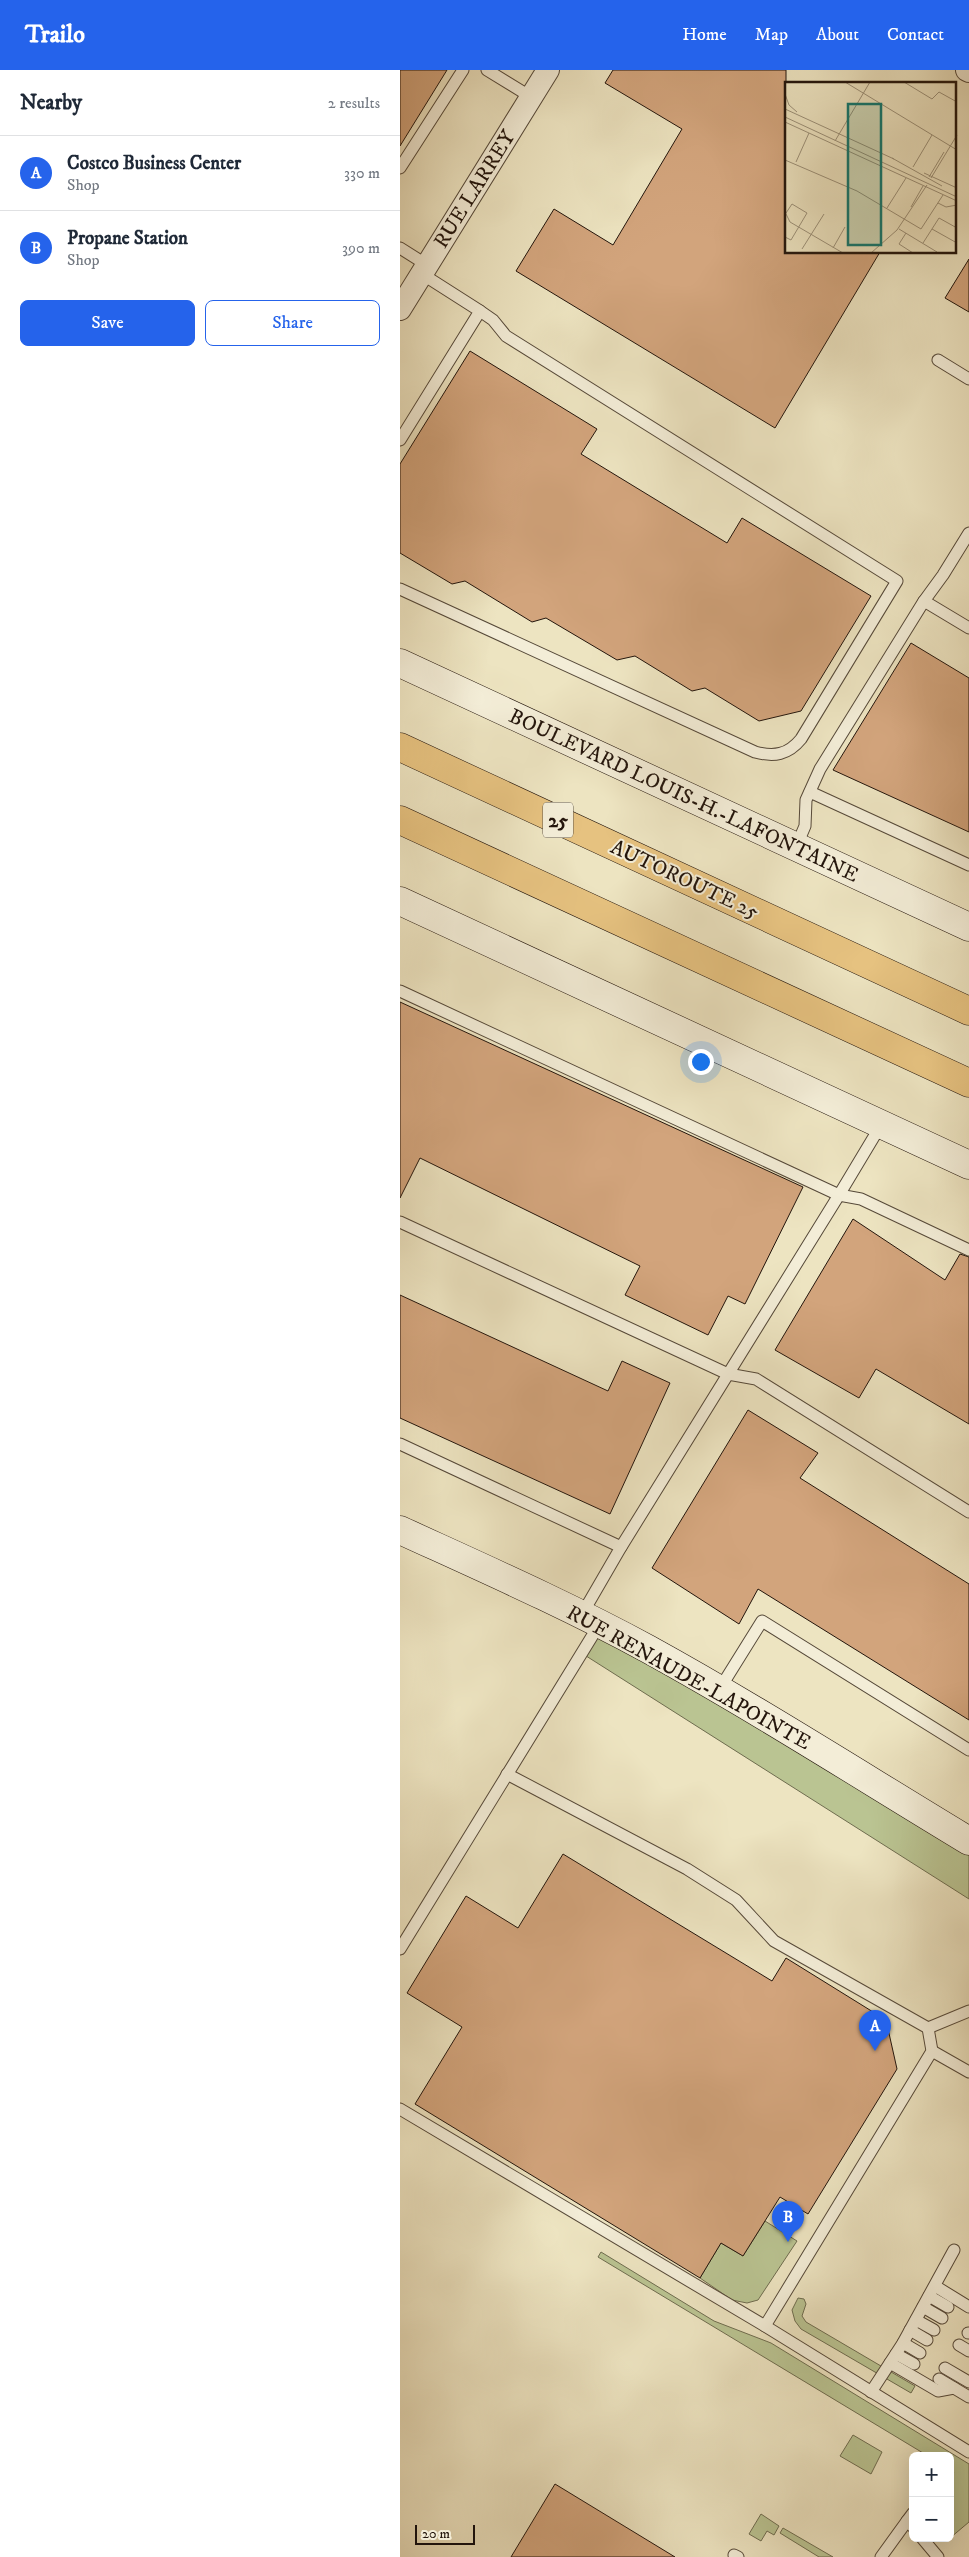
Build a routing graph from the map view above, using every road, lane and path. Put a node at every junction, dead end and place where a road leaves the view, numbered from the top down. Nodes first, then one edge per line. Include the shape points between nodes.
1 (463, 70) edge
2 (487, 70) edge
3 (548, 70) edge
4 (531, 97) junction
5 (400, 168) edge
6 (400, 248) edge
7 (424, 270) junction
8 (400, 309) edge
9 (480, 311) junction
10 (938, 360) dead end
11 (969, 379) edge
12 (400, 440) edge
13 (969, 533) edge
14 (400, 589) edge
15 (924, 601) junction
16 (969, 628) edge
17 (400, 663) edge
18 (400, 747) edge
19 (810, 792) junction
20 (400, 820) edge
21 (796, 847) junction
22 (969, 865) edge
23 (400, 901) edge
24 (969, 927) edge
25 (400, 991) edge
26 (969, 1011) edge
27 (969, 1083) edge
28 (881, 1125) junction
29 (969, 1165) edge
30 (839, 1195) junction
31 (400, 1222) edge
32 (969, 1250) edge
33 (728, 1374) junction
34 (400, 1444) edge
35 (969, 1512) edge
36 (400, 1530) edge
37 (621, 1547) junction
38 (590, 1620) junction
39 (719, 1690) junction
40 (969, 1750) edge
41 (507, 1774) junction
42 (969, 1841) edge
43 (400, 1949) edge
44 (969, 2011) edge
45 (928, 2028) junction
46 (932, 2051) junction
47 (969, 2072) edge
48 (400, 2109) edge
49 (954, 2250) dead end
50 (932, 2291) junction
51 (923, 2307) junction
52 (948, 2307) dead end
53 (969, 2307) edge
54 (942, 2318) dead end
55 (913, 2325) junction
56 (765, 2326) junction
57 (931, 2335) dead end
58 (903, 2343) junction
59 (920, 2353) dead end
60 (893, 2358) junction
61 (914, 2364) dead end
62 (945, 2368) dead end
63 (939, 2379) dead end
64 (969, 2382) edge
65 (954, 2388) junction
66 (871, 2392) junction
67 (969, 2397) edge
68 (969, 2452) edge
69 (909, 2522) edge
70 (925, 2542) edge
71 (881, 2557) edge
72 (938, 2557) edge

1 - 5 lane
2 - 4 lane
3 - 4 street, RUE LARREY
4 - 7 street, RUE LARREY
6 - 7 lane
7 - 8 street, RUE LARREY
7 - 9 lane
9 - 12 lane
9 - 14 lane via 493,320 506,336 898,581 800,740 790,751 772,756 755,752
10 - 11 lane
13 - 15 lane
15 - 16 lane
15 - 19 lane via 820,769
17 - 21 main road, BOULEVARD LOUIS-H.-LAFONTAINE
18 - 26 highway, AUTOROUTE 25 / 25
19 - 21 lane via 806,800 805,829
19 - 22 lane
20 - 27 highway
21 - 24 main road, BOULEVARD LOUIS-H.-LAFONTAINE
23 - 28 main road
25 - 30 lane
28 - 29 main road
28 - 30 lane
30 - 32 lane via 861,1199
30 - 33 lane
31 - 33 lane
33 - 35 lane via 756,1379
33 - 37 lane
34 - 37 lane
36 - 38 main road, RUE RENAUDE-LAPOINTE
37 - 38 lane
38 - 39 main road, RUE RENAUDE-LAPOINTE
38 - 41 lane
39 - 40 lane via 762,1621
39 - 42 main road, RUE RENAUDE-LAPOINTE
41 - 43 lane
41 - 45 lane via 687,1869 736,1900 774,1941
44 - 45 lane
45 - 46 lane
46 - 47 lane
46 - 56 lane
48 - 56 lane
49 - 50 lane
50 - 51 lane
50 - 52 lane
50 - 53 lane
51 - 54 lane
51 - 55 lane
55 - 57 lane
55 - 58 lane
56 - 66 lane
58 - 59 lane
58 - 60 lane
60 - 61 lane
60 - 65 lane via 938,2391
60 - 66 lane
62 - 64 lane
63 - 65 lane
65 - 67 lane
66 - 68 lane
69 - 71 lane
70 - 72 lane

